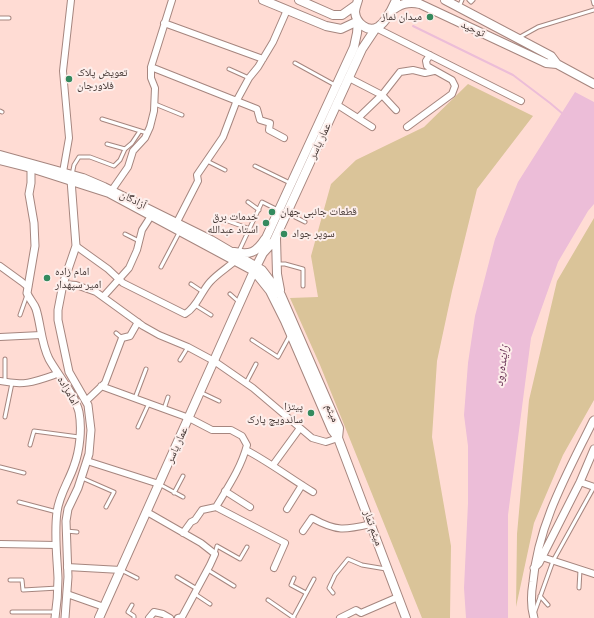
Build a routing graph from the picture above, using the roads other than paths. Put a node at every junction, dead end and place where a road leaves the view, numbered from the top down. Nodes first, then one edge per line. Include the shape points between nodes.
1 (71, 0) edge
2 (172, 0) edge
3 (263, 0) edge
4 (299, 0) edge
5 (396, 0) edge
6 (445, 0) edge
7 (469, 0) edge
8 (473, 0) edge
9 (593, 0) edge
10 (357, 3) edge
11 (460, 4) edge
12 (594, 4) edge
13 (287, 10) junction
14 (594, 10) edge
15 (390, 12) junction
16 (0, 18) edge
17 (9, 18) dead end
18 (358, 21) junction
19 (164, 23) junction
20 (376, 28) junction
21 (518, 38) junction
22 (430, 55) junction
23 (263, 59) junction
24 (295, 63) dead end
25 (557, 64) junction
26 (151, 67) junction
27 (229, 69) dead end
28 (434, 70) junction
29 (249, 78) junction
30 (349, 78) junction
31 (594, 84) edge
32 (336, 86) junction
33 (382, 95) junction
34 (237, 100) junction
35 (522, 101) dead end
36 (155, 104) junction
37 (336, 104) junction
38 (396, 110) dead end
39 (182, 116) dead end
40 (358, 118) junction
41 (102, 119) dead end
42 (372, 127) dead end
43 (407, 127) dead end
44 (140, 131) junction
45 (147, 133) junction
46 (284, 138) dead end
47 (107, 144) dead end
48 (125, 149) junction
49 (0, 155) edge
50 (0, 160) edge
51 (207, 161) junction
52 (256, 166) dead end
53 (30, 168) junction
54 (225, 170) dead end
55 (63, 172) junction
56 (72, 178) junction
57 (292, 183) junction
58 (112, 190) junction
59 (248, 202) dead end
60 (258, 210) junction
61 (283, 212) junction
62 (151, 216) junction
63 (217, 217) dead end
64 (177, 222) junction
65 (305, 222) dead end
66 (250, 229) junction
67 (180, 232) junction
68 (125, 234) dead end
69 (266, 238) junction
70 (276, 238) junction
71 (139, 241) junction
72 (76, 246) junction
73 (228, 250) junction
74 (239, 252) junction
75 (263, 253) junction
76 (235, 261) junction
77 (276, 264) junction
78 (0, 266) edge
79 (161, 267) dead end
80 (255, 269) junction
81 (118, 279) junction
82 (63, 284) junction
83 (191, 284) dead end
84 (303, 286) dead end
85 (27, 290) junction
86 (203, 292) junction
87 (230, 294) dead end
88 (281, 295) junction
89 (103, 297) junction
90 (240, 303) junction
91 (195, 305) junction
92 (20, 315) dead end
93 (211, 315) dead end
94 (138, 322) junction
95 (116, 333) dead end
96 (290, 334) junction
97 (41, 335) junction
98 (0, 337) edge
99 (122, 338) junction
100 (252, 340) dead end
101 (188, 348) junction
102 (6, 359) dead end
103 (180, 360) dead end
104 (214, 361) junction
105 (256, 364) dead end
106 (146, 369) dead end
107 (57, 374) junction
108 (2, 381) edge
109 (12, 383) junction
110 (246, 383) junction
111 (101, 386) junction
112 (200, 392) junction
113 (168, 397) dead end
114 (135, 398) junction
115 (86, 401) junction
116 (219, 401) dead end
117 (149, 403) junction
118 (164, 409) junction
119 (6, 417) dead end
120 (189, 418) junction
121 (594, 420) edge
122 (138, 428) dead end
123 (300, 428) junction
124 (79, 438) junction
125 (338, 438) junction
126 (30, 445) dead end
127 (594, 449) edge
128 (246, 450) junction
129 (87, 461) junction
130 (273, 466) junction
131 (0, 467) edge
132 (24, 473) dead end
133 (183, 476) dead end
134 (82, 478) junction
135 (580, 482) junction
136 (160, 484) junction
137 (302, 485) junction
138 (594, 487) edge
139 (226, 491) junction
140 (313, 492) dead end
141 (174, 493) junction
142 (183, 497) dead end
143 (19, 502) dead end
144 (106, 507) dead end
145 (216, 507) junction
146 (250, 507) dead end
147 (287, 509) dead end
148 (57, 512) junction
149 (147, 512) junction
150 (371, 524) junction
151 (66, 531) junction
152 (303, 531) dead end
153 (77, 532) dead end
154 (183, 533) junction
155 (0, 544) edge
156 (56, 545) junction
157 (247, 547) dead end
158 (215, 554) junction
159 (542, 557) junction
160 (553, 561) junction
161 (67, 567) junction
162 (274, 568) dead end
163 (534, 568) junction
164 (388, 569) junction
165 (121, 570) junction
166 (208, 570) junction
167 (580, 570) junction
168 (594, 574) edge
169 (177, 577) dead end
170 (137, 578) dead end
171 (294, 578) dead end
172 (314, 579) dead end
173 (10, 580) dead end
174 (234, 586) dead end
175 (58, 588) junction
176 (579, 588) dead end
177 (196, 591) junction
178 (306, 593) junction
179 (333, 593) dead end
180 (67, 594) junction
181 (540, 596) junction
182 (398, 597) junction
183 (268, 600) dead end
184 (210, 604) dead end
185 (132, 605) dead end
186 (548, 605) dead end
187 (104, 607) junction
188 (12, 612) dead end
189 (56, 615) edge
190 (533, 617) edge
191 (65, 618) edge
192 (99, 618) edge
193 (134, 618) edge
194 (149, 618) edge
195 (170, 618) edge
196 (178, 618) edge
197 (294, 618) edge
198 (340, 618) edge
199 (406, 618) edge

1 - 55 street via 63,71 69,138
2 - 19 street
3 - 13 main road
4 - 10 main road via 333,15 342,15
5 - 15 main road
6 - 11 main road, توحید
7 - 8 lane
9 - 12 lane
10 - 18 main road via 355,11
11 - 21 main road, توحید
13 - 18 main road via 326,26 341,29
13 - 23 street
14 - 21 lane via 538,27
15 - 20 main road
15 - 25 main road, توحید via 404,3 420,4 546,63
16 - 17 lane
18 - 20 main road via 363,27
18 - 32 main road, عمار یاسر via 354,47
19 - 23 street
19 - 26 street
20 - 22 street
20 - 30 main road, عمار یاسر via 362,49
21 - 25 main road, توحید via 551,56
22 - 28 street via 426,61 427,66
22 - 35 street
23 - 29 street
24 - 32 lane
25 - 31 main road, توحید
26 - 34 street
26 - 36 street
27 - 29 lane
28 - 33 street via 426,74 413,70 400,72
28 - 43 street via 452,80 455,86 452,94
29 - 34 street
30 - 33 street
30 - 37 main road, عمار یاسر
32 - 57 main road, عمار یاسر
33 - 38 street
33 - 40 street
34 - 46 street via 257,109 260,120 270,123 269,130
34 - 51 street via 223,137
36 - 39 lane
36 - 45 street
37 - 40 street
37 - 61 main road, عمار یاسر
40 - 42 street
41 - 44 lane
44 - 45 lane
44 - 48 lane
45 - 58 street via 133,151 128,167
47 - 48 lane
48 - 56 lane via 114,166 90,158 79,158 74,165
49 - 55 main road, آزادگان
50 - 53 main road, آزادگان
51 - 54 lane
51 - 64 street via 197,175 198,181
52 - 57 lane
53 - 56 main road, آزادگان
53 - 85 street via 29,194 35,238
55 - 56 main road, آزادگان
56 - 58 main road, آزادگان
56 - 62 main road, آزادگان via 109,193
56 - 72 street, امامزاده
57 - 61 main road, عمار یاسر
58 - 64 main road, آزادگان
59 - 60 lane
60 - 61 lane via 262,202
60 - 66 lane
61 - 65 lane
61 - 69 main road, عمار یاسر
61 - 70 main road, عمار یاسر
62 - 67 main road, آزادگان
62 - 71 street via 142,230
63 - 66 lane
64 - 73 main road, آزادگان
66 - 74 lane
67 - 76 main road, آزادگان
67 - 79 lane
68 - 71 lane
69 - 74 main road via 257,250 251,253
69 - 75 main road, عمار یاسر
70 - 75 main road, عمار یاسر
70 - 77 main road
71 - 81 street via 129,268
72 - 81 street
72 - 82 street, امامزاده
73 - 74 main road
73 - 80 main road, آزادگان
75 - 80 main road, عمار یاسر
76 - 80 main road, آزادگان
76 - 86 street via 211,281
77 - 84 lane via 303,269
77 - 88 main road
78 - 85 street via 22,282
80 - 88 main road, میثم via 270,279
80 - 90 main road, عمار یاسر
80 - 96 main road, میثم via 270,291
81 - 89 street
81 - 91 street via 185,314
82 - 89 street via 76,285
82 - 115 street, امامزاده via 58,320 69,372
83 - 86 lane
85 - 92 lane
85 - 97 street, امامزاده via 35,306
86 - 91 street
87 - 90 lane
88 - 125 main road, میثم via 339,428
89 - 94 street
90 - 104 main road, عمار یاسر
91 - 93 lane
94 - 99 street via 130,336
94 - 101 street
95 - 99 lane
96 - 100 lane via 278,357
96 - 125 main road, میثم via 332,430
97 - 98 street
97 - 107 street, امامزاده
99 - 111 street via 105,382
101 - 103 lane
101 - 104 street
102 - 108 lane
104 - 110 street
104 - 112 main road, عمار یاسر
105 - 110 lane
106 - 114 lane
107 - 109 street via 31,383
107 - 124 street, امامزاده via 71,394 78,410
108 - 109 street
109 - 119 lane
110 - 123 street
111 - 114 street
111 - 115 street
112 - 116 lane
112 - 120 main road, عمار یاسر
113 - 118 lane
114 - 117 street
115 - 129 street, امامزاده via 91,420
117 - 118 street
117 - 122 lane
118 - 120 street
120 - 128 street via 212,430 231,430 242,436 247,445
120 - 136 main road, عمار یاسر
121 - 163 street via 550,512
123 - 125 street via 312,438 326,442
123 - 130 street
124 - 126 lane via 34,431
124 - 148 street, امامزاده via 75,465
125 - 150 main road, میثم تمار
127 - 135 street
128 - 130 street
128 - 139 street
129 - 134 street, امامزاده
129 - 136 street
130 - 137 street
131 - 132 lane
133 - 141 lane
134 - 144 lane via 114,492
134 - 151 street, امامزاده via 68,509
135 - 138 street
135 - 159 street
136 - 141 lane
136 - 149 main road, عمار یاسر
137 - 140 street
137 - 147 street
138 - 160 lane
139 - 145 street
139 - 146 street
141 - 142 lane
143 - 148 lane
145 - 154 street via 202,510
145 - 162 street via 285,543
148 - 156 street, امامزاده
149 - 154 street
149 - 165 main road, عمار یاسر
150 - 152 street via 336,529 312,518
150 - 164 main road, میثم تمار
151 - 153 lane
151 - 161 street, امامزاده
154 - 158 street
155 - 156 street
156 - 175 street, امامزاده
157 - 158 lane via 240,559 217,546
158 - 166 street
159 - 160 street
159 - 163 street
160 - 167 street
160 - 181 lane
161 - 165 street
161 - 180 street, امامزاده
163 - 190 street via 530,599
164 - 179 lane via 362,565 348,559 335,575 329,588
164 - 182 main road, میثم تمار
165 - 170 lane
165 - 187 main road, عمار یاسر
166 - 174 lane
166 - 177 street
167 - 168 street
167 - 176 lane
169 - 177 lane
171 - 178 lane via 291,585
172 - 178 lane
173 - 175 lane via 22,580 23,590
175 - 189 street, امامزاده
177 - 184 lane
177 - 196 street via 182,617
178 - 197 lane
180 - 187 street
180 - 191 street, امامزاده
181 - 186 lane
181 - 190 lane
182 - 198 street via 361,613 356,610
182 - 199 main road, میثم تمار
183 - 197 lane
185 - 193 lane via 128,612
187 - 192 main road, عمار یاسر
188 - 189 lane
194 - 195 street via 154,612

